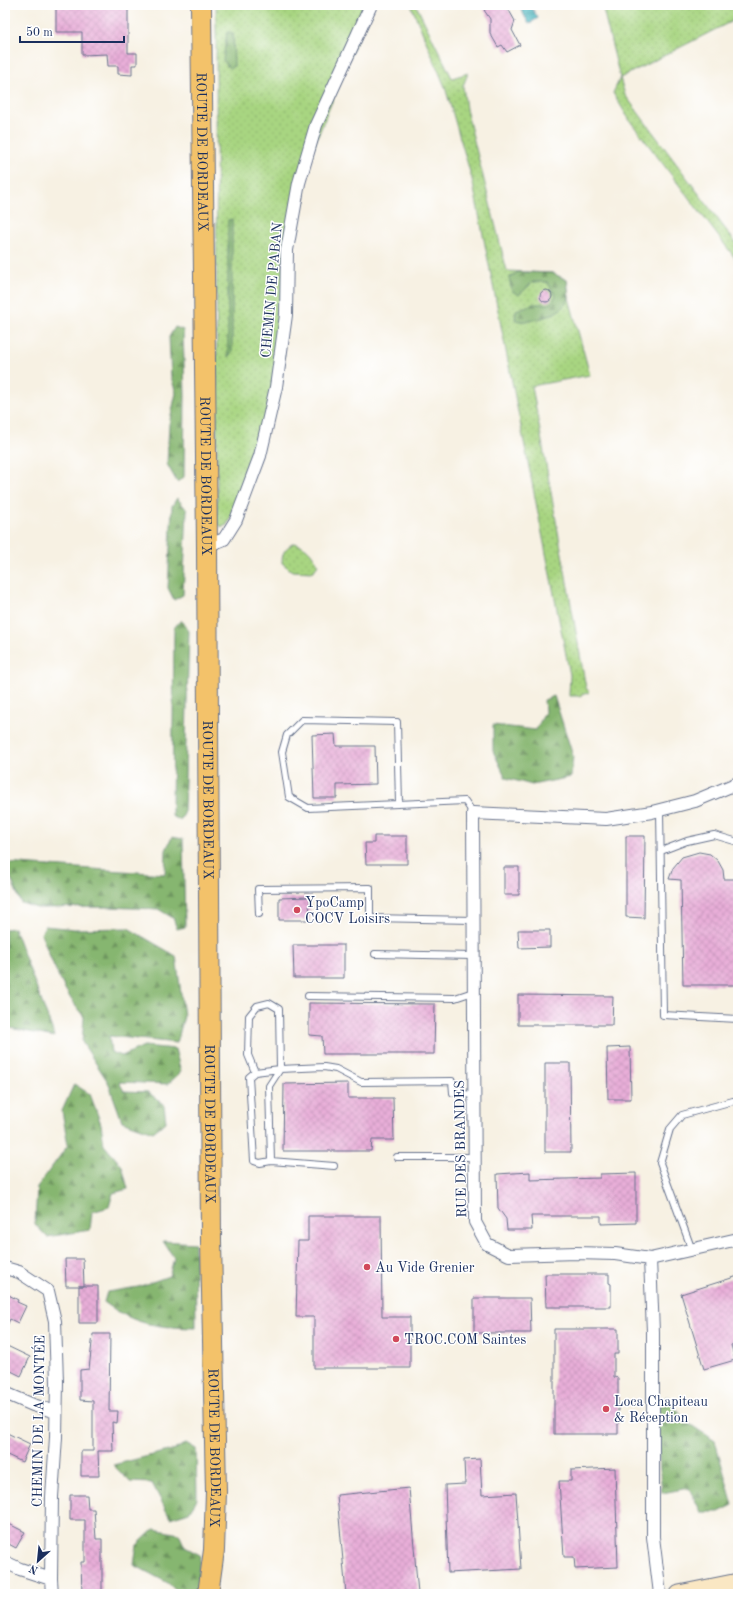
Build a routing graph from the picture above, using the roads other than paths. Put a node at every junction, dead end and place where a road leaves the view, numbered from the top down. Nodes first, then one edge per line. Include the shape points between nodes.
1 (201, 5) edge
2 (371, 5) edge
3 (207, 546) junction
4 (738, 783) edge
5 (399, 804) junction
6 (660, 810) junction
7 (473, 813) junction
8 (738, 842) edge
9 (661, 851) junction
10 (259, 914) dead end
11 (473, 920) junction
12 (375, 954) dead end
13 (473, 956) junction
14 (473, 992) junction
15 (308, 996) dead end
16 (738, 1019) edge
17 (280, 1068) junction
18 (255, 1072) junction
19 (474, 1095) junction
20 (738, 1102) edge
21 (475, 1157) junction
22 (397, 1158) dead end
23 (271, 1160) junction
24 (334, 1166) dead end
25 (738, 1239) edge
26 (692, 1250) junction
27 (650, 1259) junction
28 (5, 1268) edge
29 (5, 1393) edge
30 (56, 1412) junction
31 (5, 1562) edge
32 (51, 1579) junction
33 (738, 1582) edge
34 (52, 1594) edge
35 (208, 1594) edge
36 (660, 1594) edge
37 (679, 1594) edge

1 - 3 main road, ROUTE DE BORDEAUX
2 - 3 street, CHEMIN DE PABAN via 316,125 299,183 287,250 286,315 276,387 260,456 236,520 224,539
3 - 35 main road, ROUTE DE BORDEAUX via 211,1240 216,1492 214,1550
4 - 6 street via 695,801
5 - 5 lane via 308,808 289,797 282,752 287,735 302,720 397,722
5 - 7 lane via 465,801
6 - 7 street via 606,819
6 - 9 lane
7 - 11 street, RUE DES BRANDES
8 - 9 lane via 714,835 687,841
9 - 16 lane via 663,1015
10 - 11 lane via 258,889 370,888 370,918
11 - 13 street, RUE DES BRANDES
12 - 13 lane
13 - 14 street, RUE DES BRANDES
14 - 15 lane via 456,998
14 - 19 street, RUE DES BRANDES
17 - 18 lane
17 - 18 lane via 279,1009 269,1004 257,1006 249,1016 248,1055
17 - 19 lane via 336,1069 360,1082 452,1081 453,1093
17 - 23 lane via 269,1086
18 - 23 lane via 249,1077 254,1160 260,1163
19 - 21 street, RUE DES BRANDES
20 - 26 lane via 733,1101 682,1115 670,1129 660,1163
21 - 22 lane
21 - 27 street, RUE DES BRANDES via 475,1222 487,1244 509,1255 584,1253
23 - 24 lane
25 - 26 street
26 - 27 street
27 - 36 street via 653,1332 653,1537
28 - 30 street, CHEMIN DE LA MONTÉE via 19,1272 48,1291 55,1321
29 - 30 street
30 - 32 street, CHEMIN DE LA MONTÉE
31 - 32 street
32 - 34 street, CHEMIN DE LA MONTÉE
33 - 37 main road

